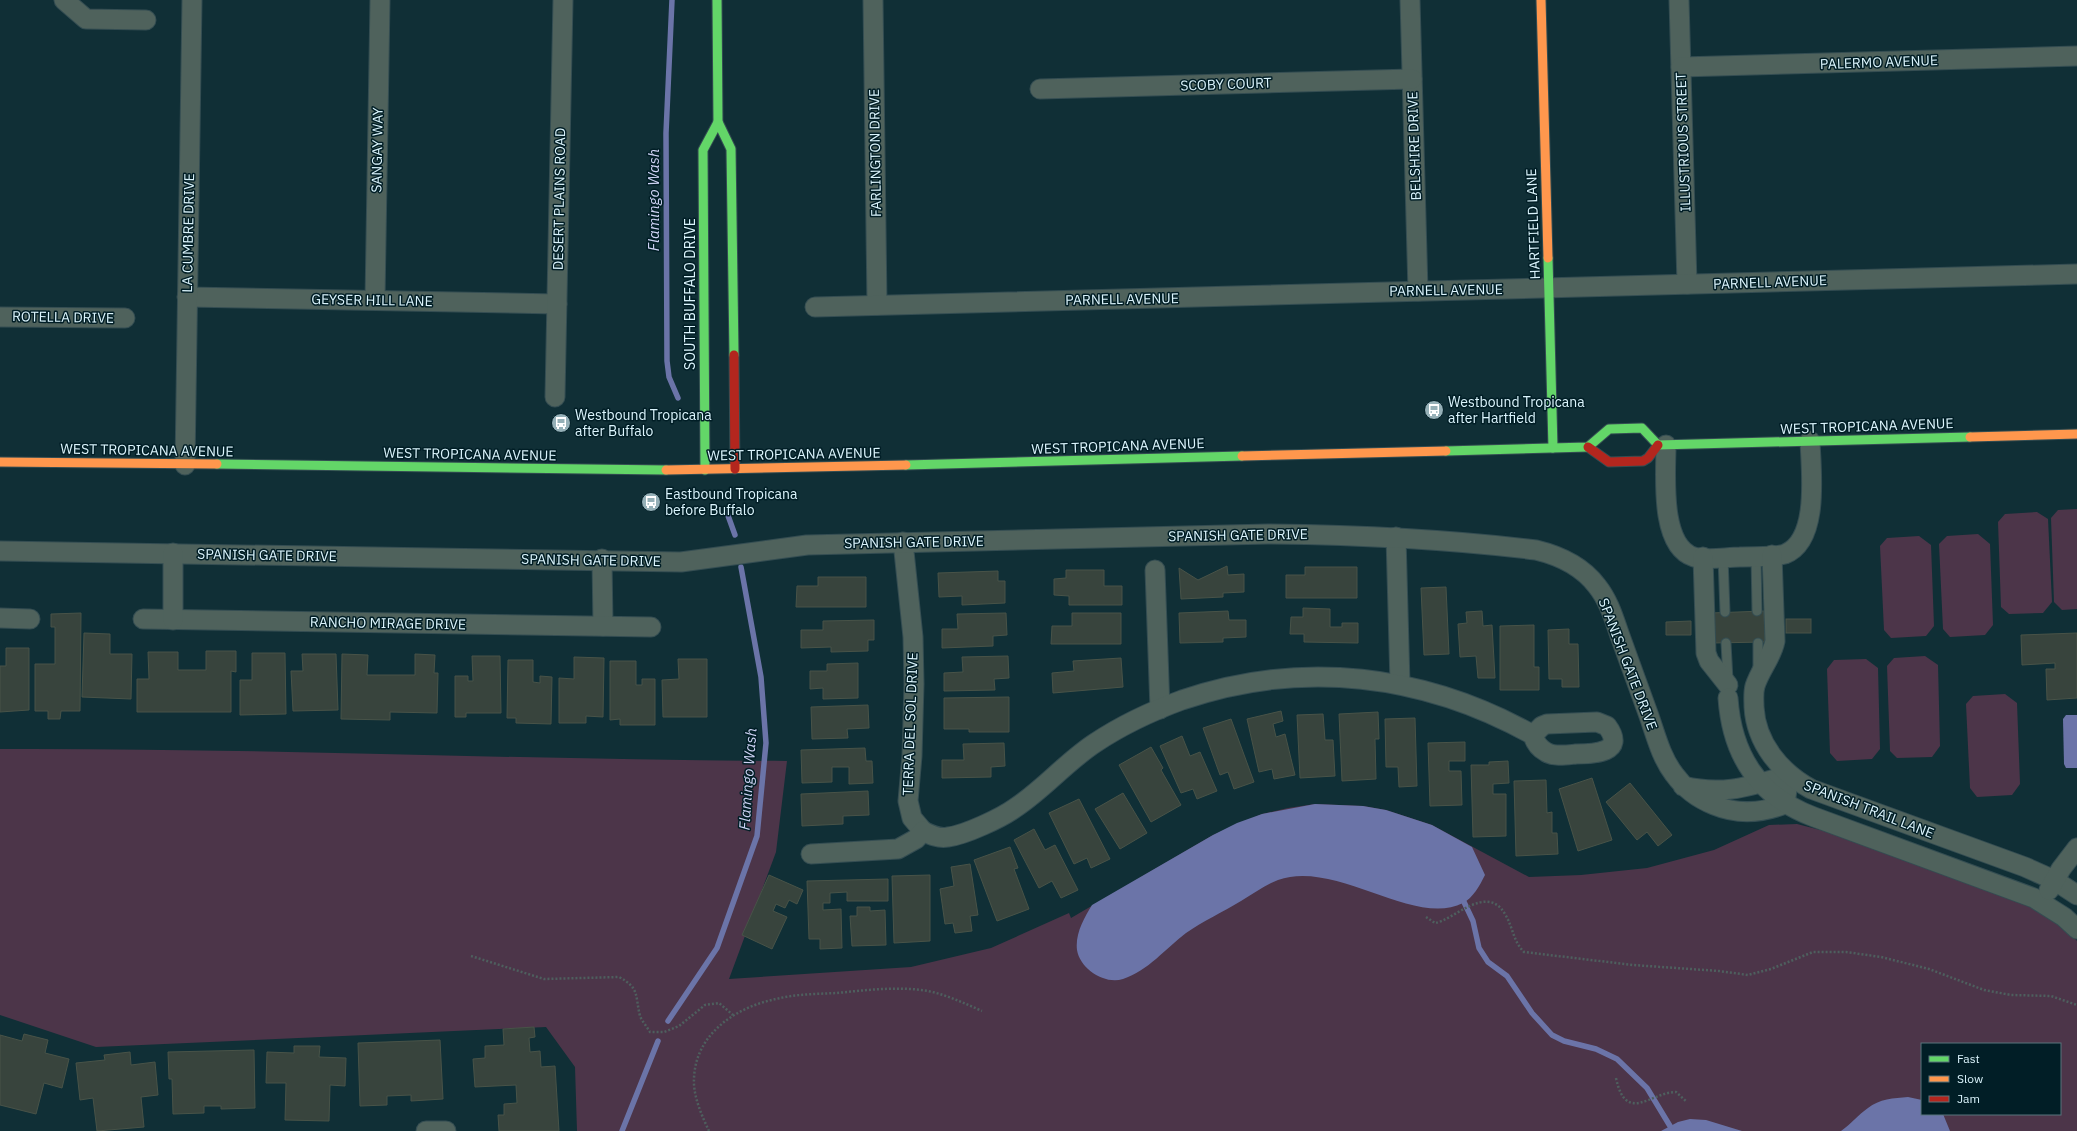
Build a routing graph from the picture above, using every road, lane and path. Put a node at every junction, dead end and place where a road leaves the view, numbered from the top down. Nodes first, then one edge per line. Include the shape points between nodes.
1 (64, 0) edge
2 (192, 0) edge
3 (380, 0) edge
4 (563, 0) edge
5 (717, 0) edge
6 (873, 0) edge
7 (1410, 0) edge
8 (1541, 0) edge
9 (1679, 0) edge
10 (146, 20) dead end
11 (2077, 56) edge
12 (1681, 67) junction
13 (1412, 79) junction
14 (1040, 89) dead end
15 (718, 122) junction
16 (2077, 274) edge
17 (1687, 284) junction
18 (1549, 288) junction
19 (1418, 291) junction
20 (187, 297) junction
21 (375, 300) junction
22 (557, 304) junction
23 (877, 305) junction
24 (815, 307) dead end
25 (0, 317) edge
26 (125, 318) dead end
27 (555, 397) dead end
28 (2077, 434) edge
29 (1810, 441) junction
30 (1662, 445) junction
31 (1588, 446) junction
32 (1553, 448) junction
33 (0, 462) edge
34 (185, 465) junction
35 (735, 469) junction
36 (705, 470) junction
37 (1396, 537) junction
38 (903, 542) junction
39 (0, 551) edge
40 (173, 553) junction
41 (1764, 556) junction
42 (1723, 557) junction
43 (1703, 558) junction
44 (602, 559) junction
45 (1155, 570) dead end
46 (1757, 611) dead end
47 (1725, 612) dead end
48 (0, 618) edge
49 (30, 619) dead end
50 (143, 619) dead end
51 (173, 620) junction
52 (604, 626) junction
53 (651, 627) dead end
54 (1758, 642) dead end
55 (1726, 643) dead end
56 (1758, 677) junction
57 (1400, 684) junction
58 (1728, 692) junction
59 (1160, 709) junction
60 (1533, 735) dead end
61 (1789, 775) junction
62 (1760, 783) junction
63 (1684, 786) junction
64 (1785, 804) junction
65 (923, 831) junction
66 (2077, 848) edge
67 (811, 854) dead end
68 (2054, 880) junction
69 (2077, 895) edge
70 (2042, 902) junction
71 (1426, 917) dead end
72 (2077, 929) edge
73 (472, 956) dead end
74 (2077, 1005) edge
75 (982, 1011) dead end
76 (733, 1015) junction
77 (1616, 1078) dead end
78 (1687, 1102) dead end
79 (426, 1131) edge
80 (446, 1131) edge
81 (709, 1131) edge

1 - 10 street via 86,19
2 - 20 street, LA CUMBRE DRIVE
3 - 21 street, SANGAY WAY
4 - 22 street, DESERT PLAINS ROAD
5 - 15 main road, SOUTH BUFFALO DRIVE
6 - 23 street, FARLINGTON DRIVE
7 - 13 street, BELSHIRE DRIVE
8 - 18 main road, HARTFIELD LANE
9 - 12 street, ILLUSTRIOUS STREET
11 - 12 street, PALERMO AVENUE
12 - 17 street, ILLUSTRIOUS STREET
13 - 14 street, SCOBY COURT
13 - 19 street, BELSHIRE DRIVE
15 - 35 main road, SOUTH BUFFALO DRIVE via 731,149
15 - 36 main road, SOUTH BUFFALO DRIVE via 703,150
16 - 17 street, PARNELL AVENUE
17 - 18 street, PARNELL AVENUE
18 - 19 street, PARNELL AVENUE
18 - 32 main road, HARTFIELD LANE
19 - 23 street, PARNELL AVENUE
20 - 21 street, GEYSER HILL LANE
20 - 34 street, LA CUMBRE DRIVE
21 - 22 street, GEYSER HILL LANE
22 - 27 street, DESERT PLAINS ROAD
23 - 24 street, PARNELL AVENUE
25 - 26 street, ROTELLA DRIVE
28 - 29 main road, WEST TROPICANA AVENUE
29 - 30 main road, WEST TROPICANA AVENUE
29 - 41 street via 1811,502 1801,538 1793,549 1784,554
30 - 31 main road via 1643,461 1609,462
30 - 31 main road via 1642,428 1609,429
30 - 43 street via 1666,506 1671,527 1682,549 1695,557
31 - 32 main road, WEST TROPICANA AVENUE
32 - 35 main road, WEST TROPICANA AVENUE
33 - 34 main road, WEST TROPICANA AVENUE
34 - 36 main road, WEST TROPICANA AVENUE
35 - 36 main road, WEST TROPICANA AVENUE
37 - 38 street, SPANISH GATE DRIVE via 1268,534
37 - 57 street
37 - 63 street, SPANISH GATE DRIVE via 1536,550 1565,560 1589,576 1606,598 1661,750 1674,775
38 - 44 street, SPANISH GATE DRIVE via 807,545 681,562
38 - 65 street, TERRA DEL SOL DRIVE via 913,637 914,684 908,801 912,818
39 - 40 street, SPANISH GATE DRIVE
40 - 44 street, SPANISH GATE DRIVE
40 - 51 street
41 - 42 street
41 - 46 lane
41 - 56 street, SPANISH TRAIL LANE via 1775,641
42 - 43 street
42 - 47 lane
43 - 58 street via 1706,653
44 - 52 street
45 - 59 street
48 - 49 street
50 - 51 street, RANCHO MIRAGE DRIVE
51 - 52 street, RANCHO MIRAGE DRIVE
52 - 53 street, RANCHO MIRAGE DRIVE
54 - 56 lane
55 - 58 lane
56 - 61 street, SPANISH TRAIL LANE via 1754,697 1757,727 1770,754
57 - 59 street via 1337,677 1274,679 1212,691
57 - 60 street via 1461,701
58 - 62 street, SPANISH TRAIL LANE via 1733,734 1739,751
59 - 65 street via 1096,742 1070,760 1005,814 951,837 938,837
61 - 62 street
61 - 64 street
61 - 68 street, SPANISH TRAIL LANE via 1799,783 1823,794 2025,867
62 - 63 street via 1725,791
62 - 64 street, SPANISH TRAIL LANE
63 - 64 street, SPANISH GATE DRIVE via 1706,802 1733,810 1761,811
64 - 70 street, SPANISH TRAIL LANE via 1807,815 2016,890
65 - 67 street via 916,839 898,849
66 - 68 street
68 - 69 street, SPANISH TRAIL LANE
68 - 70 street
70 - 72 street, SPANISH TRAIL LANE
71 - 74 path via 1434,923 1443,922 1459,910 1472,904 1486,902 1497,906 1505,913 1518,946 1524,952 1748,975 1772,969 1813,952 1846,952 1881,957 1929,969 1984,990 2011,995 2051,996
73 - 76 path via 544,979 618,977 629,982 637,993 641,1017 650,1032 664,1032 679,1026 705,1005 719,1003
75 - 76 path via 928,991 887,989 788,996
76 - 81 path via 708,1040 695,1068 695,1093
77 - 78 path via 1618,1089 1625,1099 1633,1103 1646,1103 1668,1092 1676,1092
79 - 80 street

